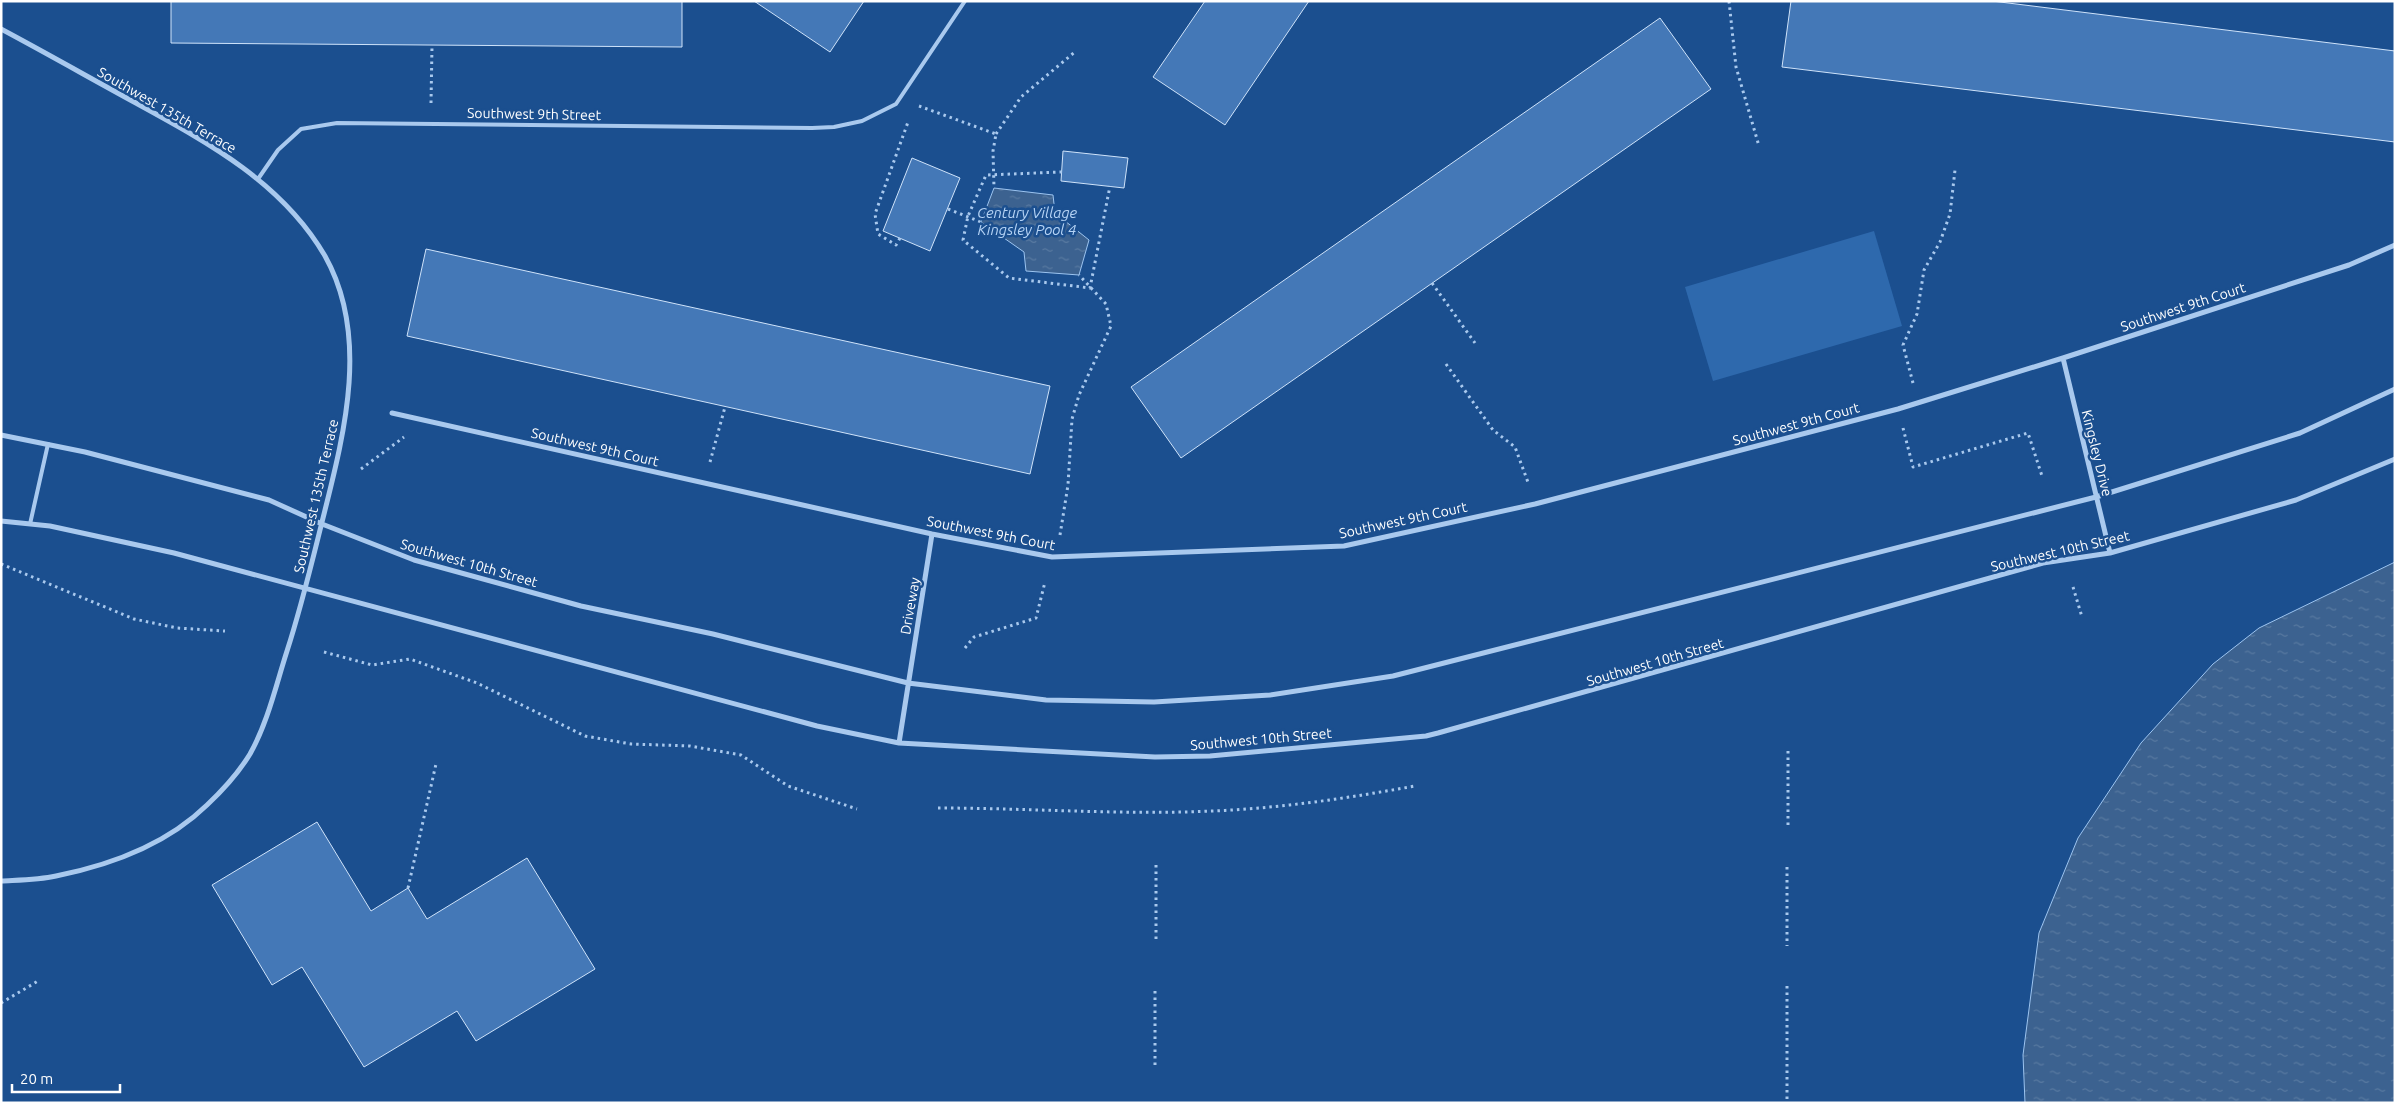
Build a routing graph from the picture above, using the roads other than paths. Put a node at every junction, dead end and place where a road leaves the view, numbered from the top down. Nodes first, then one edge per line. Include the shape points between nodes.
1 (965, 1) edge
2 (1, 29) edge
3 (258, 179) junction
4 (2395, 245) edge
5 (2063, 358) junction
6 (2395, 389) edge
7 (392, 412) dead end
8 (1, 435) edge
9 (48, 444) junction
10 (2395, 459) edge
11 (2096, 497) junction
12 (1, 521) edge
13 (30, 524) junction
14 (322, 524) junction
15 (932, 534) junction
16 (2110, 553) junction
17 (306, 590) junction
18 (908, 683) junction
19 (899, 743) junction
20 (1, 881) edge

1 - 3 lane, Southwest 9th Street via 896,104 862,122 834,127 337,123 300,129 278,150
2 - 3 street, Southwest 135th Terrace via 216,148
3 - 14 street, Southwest 135th Terrace via 306,226 340,291 348,351 347,407 342,446
4 - 5 street, Southwest 9th Court via 2349,265
5 - 11 street, Kingsley Drive
5 - 15 street, Southwest 9th Court via 1898,409 1535,504 1344,546 1052,558
6 - 11 street, Southwest 10th Street via 2300,433
7 - 15 street, Southwest 9th Court
8 - 9 street, Southwest 10th Street
9 - 13 lane
9 - 14 street, Southwest 10th Street via 269,500
10 - 16 street, Southwest 10th Street via 2296,500
11 - 16 street, Kingsley Drive
11 - 18 street, Southwest 10th Street via 1365,681 1270,695 1154,702 1046,700
12 - 13 street, Southwest 10th Street
13 - 17 street, Southwest 10th Street via 174,553
14 - 17 street, Southwest 135th Terrace
14 - 18 street, Southwest 10th Street via 414,560 572,604 713,634
15 - 18 street, Driveway
16 - 19 street, Southwest 10th Street via 2043,564 1426,736 1210,756 1155,757
17 - 19 street, Southwest 10th Street via 818,726
17 - 20 street, Southwest 135th Terrace via 263,724 249,755 206,806 142,851 53,877
18 - 19 street

